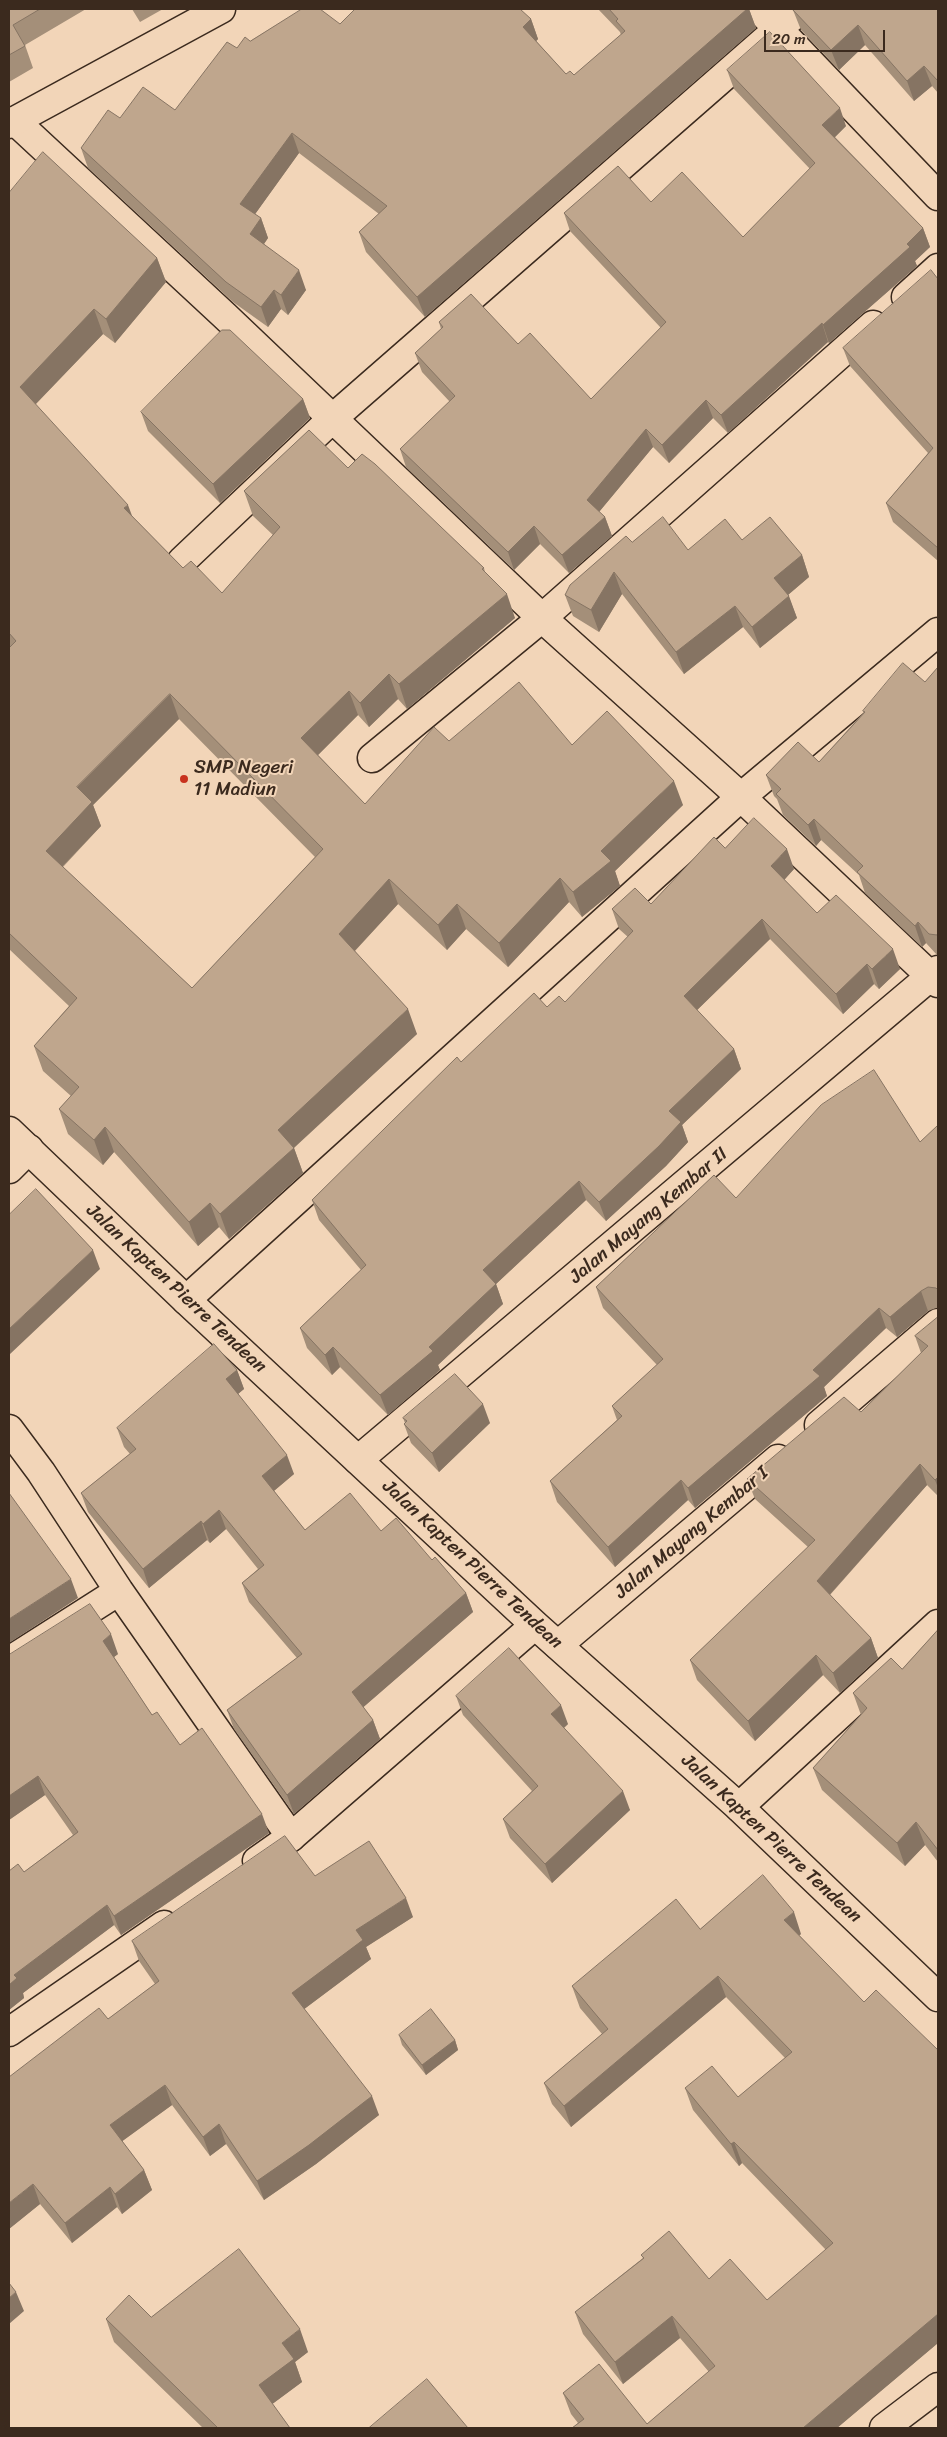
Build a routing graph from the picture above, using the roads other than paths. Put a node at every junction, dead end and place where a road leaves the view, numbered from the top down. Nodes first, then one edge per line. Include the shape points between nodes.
1 (221, 9) edge
2 (759, 9) edge
3 (801, 9) edge
4 (778, 29) junction
5 (12, 123) edge
6 (938, 196) edge
7 (938, 268) edge
8 (333, 418) junction
9 (182, 561) dead end
10 (542, 618) junction
11 (938, 632) edge
12 (372, 758) dead end
13 (741, 797) junction
14 (936, 976) edge
15 (9, 1130) edge
16 (29, 1150) junction
17 (9, 1169) edge
18 (186, 1300) junction
19 (938, 1323) edge
20 (9, 1429) edge
21 (358, 1460) junction
22 (119, 1591) junction
23 (535, 1624) junction
24 (938, 1624) edge
25 (558, 1645) junction
26 (9, 1661) edge
27 (739, 1807) junction
28 (291, 1838) junction
29 (235, 1876) edge
30 (186, 1910) edge
31 (938, 1997) edge
32 (9, 2032) edge
33 (934, 2400) edge
34 (884, 2428) edge

1 - 5 street
2 - 4 street
3 - 4 street
4 - 6 street
4 - 8 street
5 - 8 street
7 - 10 street
8 - 9 street
8 - 10 street
10 - 12 street
10 - 13 street
11 - 13 street
13 - 14 street
13 - 18 street
14 - 21 street, Jalan Mayang Kembar II
15 - 16 street, Jalan Kapten Pierre Tendean
16 - 17 street
16 - 18 street, Jalan Kapten Pierre Tendean
18 - 21 street, Jalan Kapten Pierre Tendean
19 - 25 street, Jalan Mayang Kembar I
20 - 22 street
21 - 23 street, Jalan Kapten Pierre Tendean
22 - 26 street
22 - 28 street
23 - 25 street, Jalan Kapten Pierre Tendean
23 - 28 street
24 - 27 street
25 - 27 street, Jalan Kapten Pierre Tendean
27 - 31 street, Jalan Kapten Pierre Tendean
28 - 29 street
30 - 32 street
33 - 34 street

